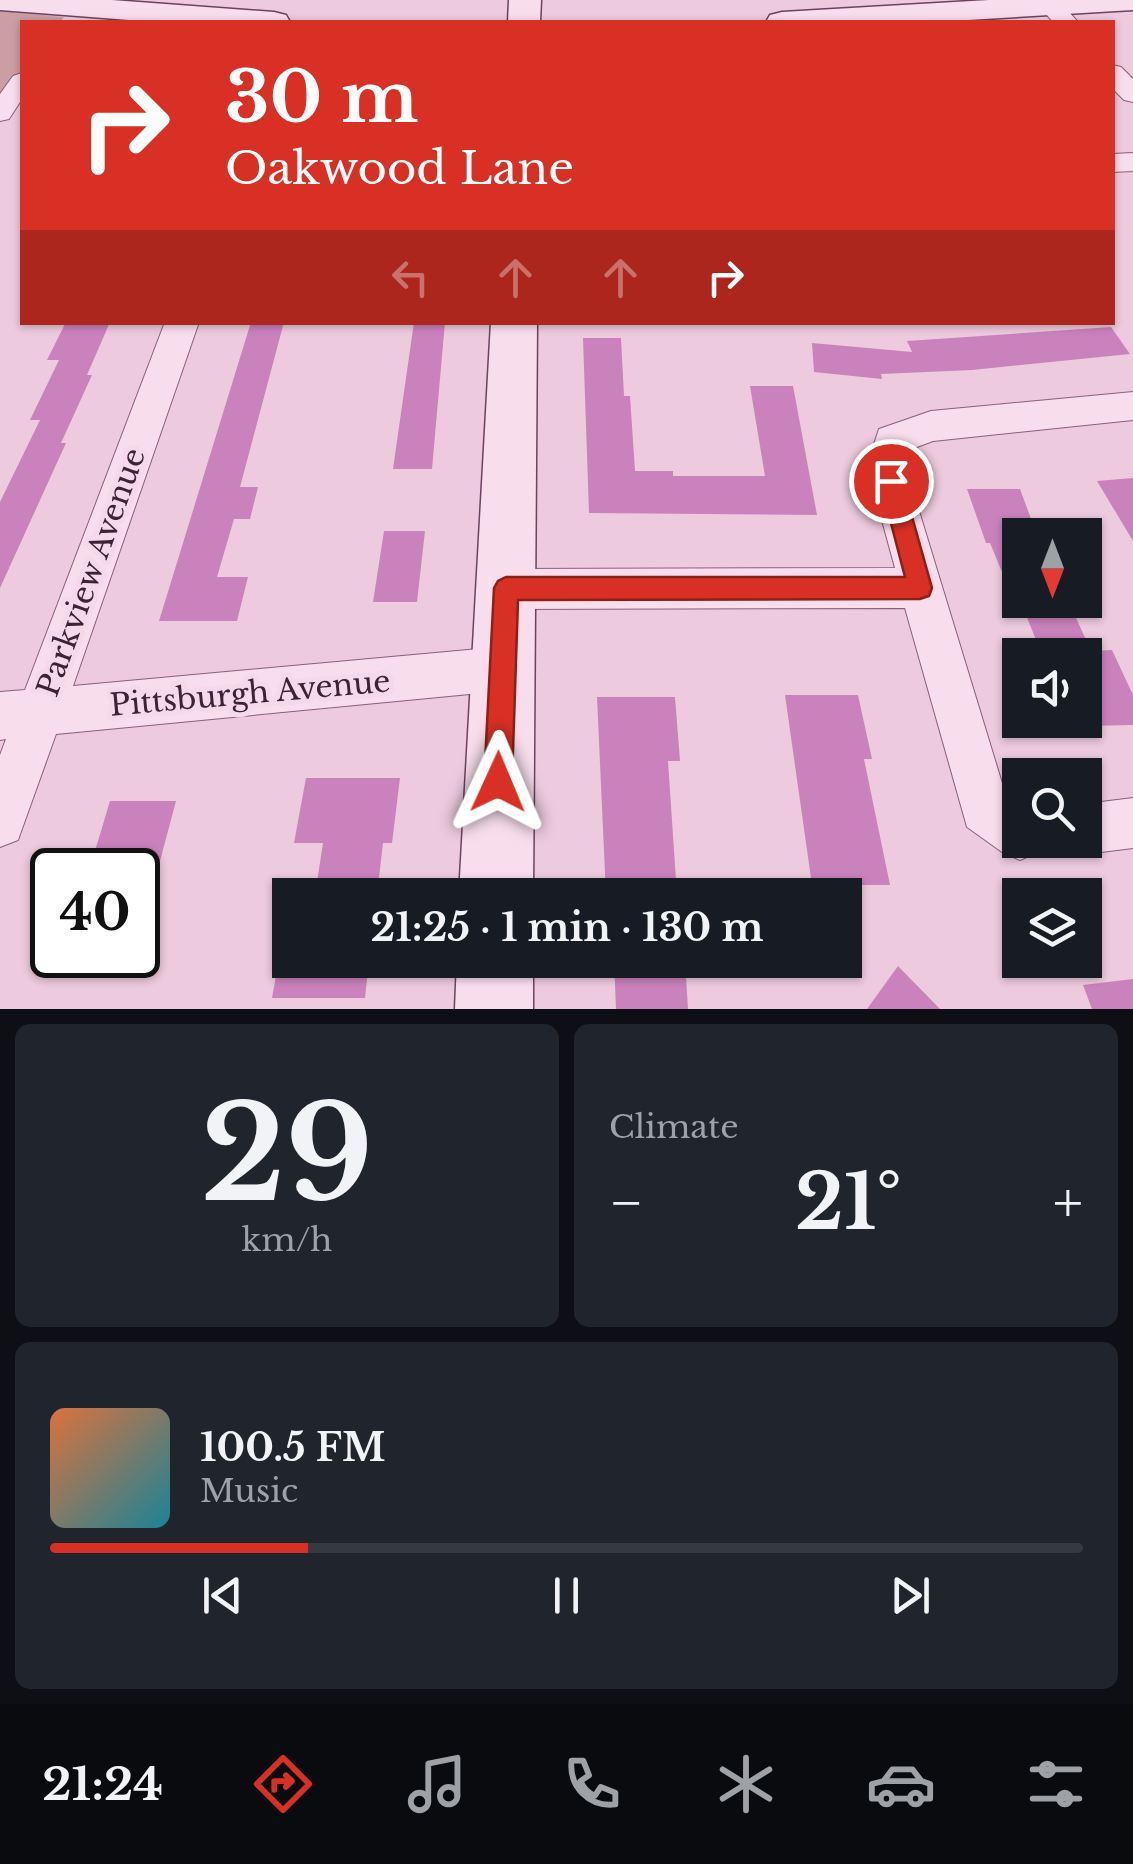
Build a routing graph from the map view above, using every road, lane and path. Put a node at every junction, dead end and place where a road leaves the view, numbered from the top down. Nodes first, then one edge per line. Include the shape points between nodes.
1 (0, 1) edge
2 (1133, 1) edge
3 (1058, 14) edge
4 (69, 15) edge
5 (215, 20) edge
6 (851, 20) edge
7 (1115, 75) edge
8 (20, 84) edge
9 (1133, 94) edge
10 (0, 114) edge
11 (181, 325) edge
12 (514, 325) edge
13 (1133, 406) edge
14 (506, 588) junction
15 (920, 588) junction
16 (500, 668) junction
17 (20, 715) edge
18 (1002, 821) edge
19 (0, 822) edge
20 (1133, 823) edge
21 (1102, 827) edge
22 (496, 878) edge
23 (494, 978) edge
24 (494, 1009) edge

1 - 4 street
2 - 3 street
3 - 6 street
4 - 5 street
7 - 9 street
8 - 10 street
11 - 17 street, Parkview Avenue
12 - 14 street
13 - 15 street via 931,426 892,440 886,465
14 - 15 street
14 - 16 street
15 - 18 street via 985,809
16 - 17 street, Pittsburgh Avenue
16 - 22 street
17 - 19 street, Parkview Avenue
20 - 21 street
23 - 24 street

